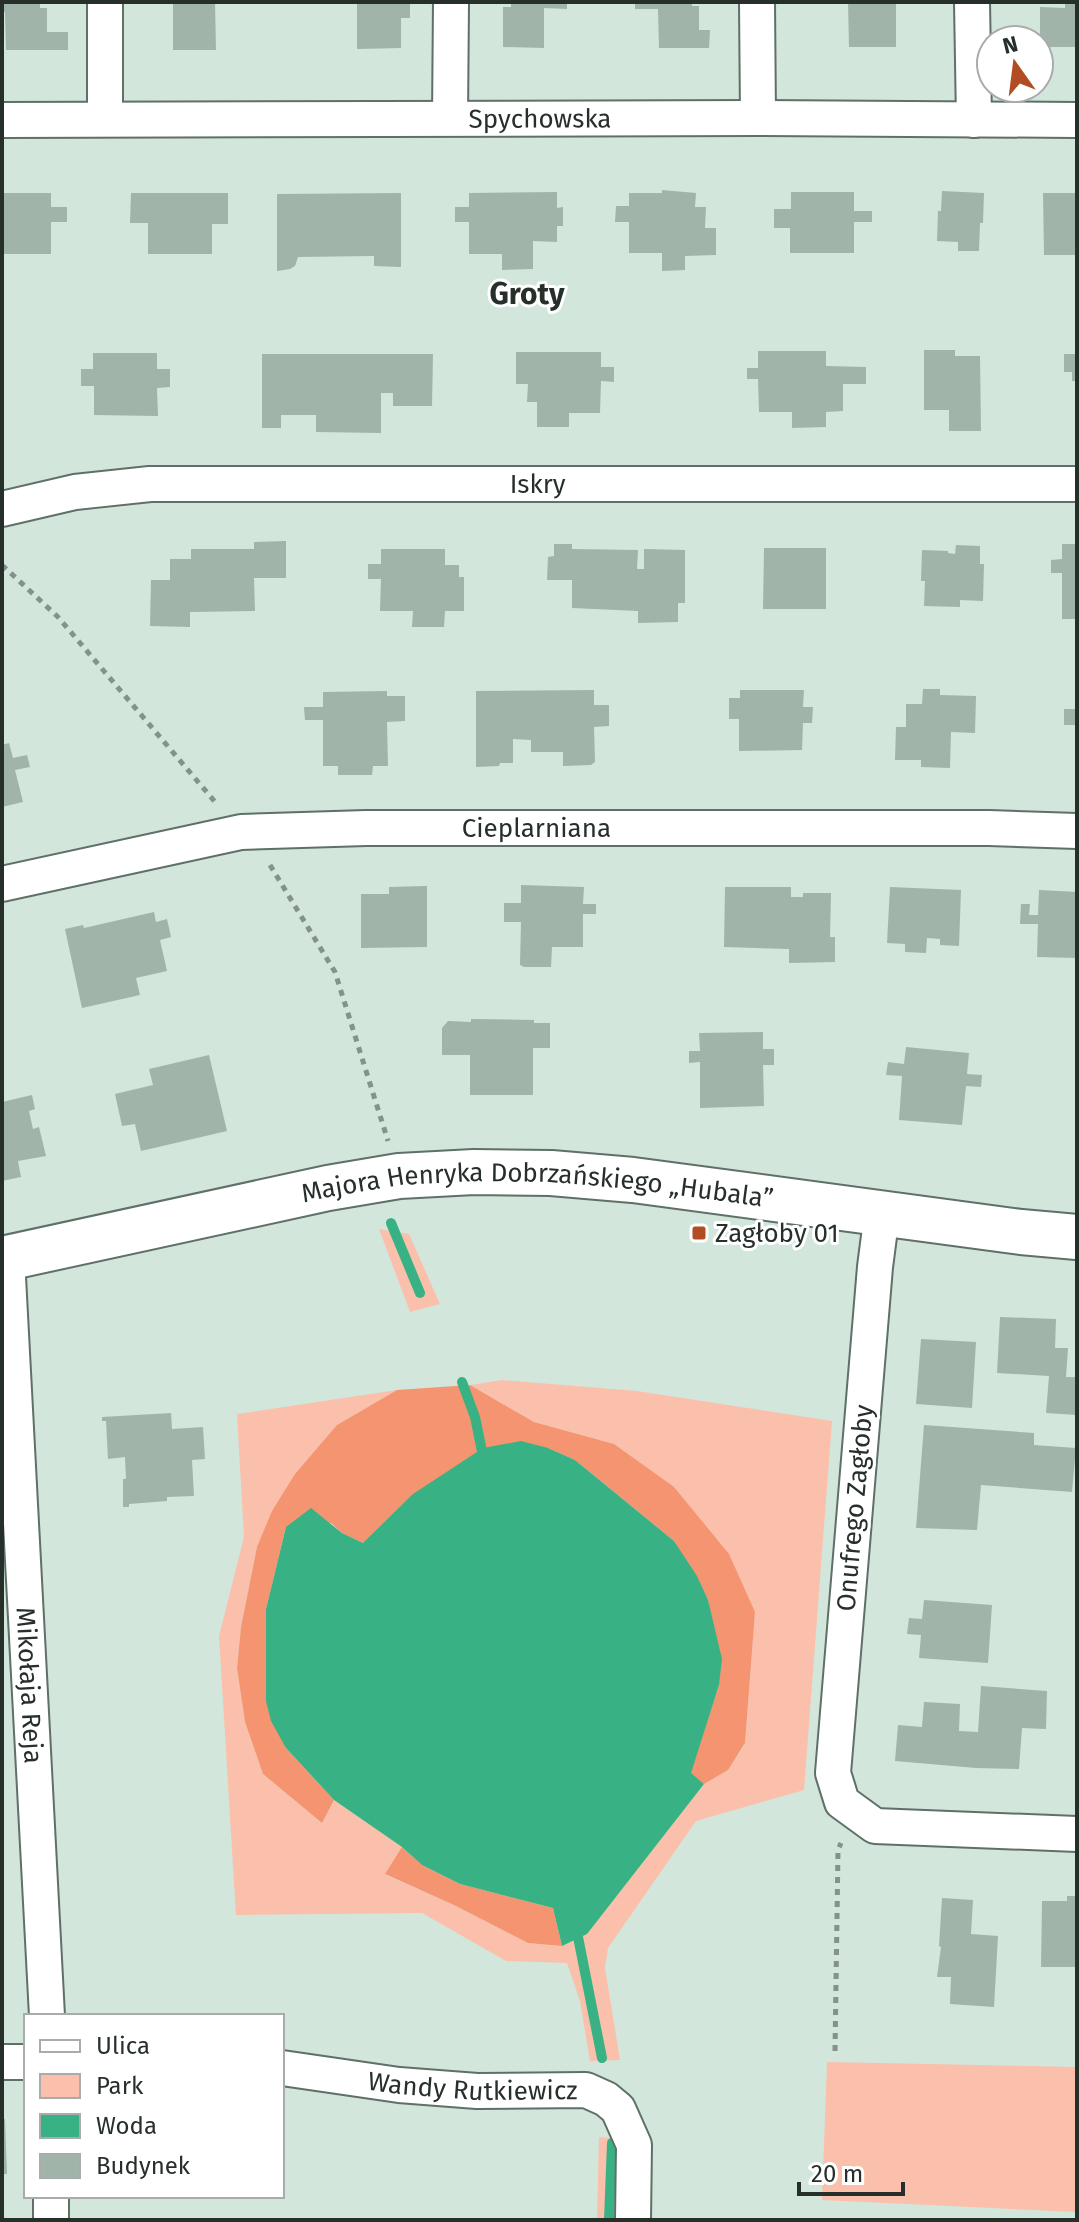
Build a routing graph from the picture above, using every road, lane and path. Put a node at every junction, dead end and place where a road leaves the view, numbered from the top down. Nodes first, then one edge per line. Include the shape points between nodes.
1 (105, 2) edge
2 (451, 2) edge
3 (757, 2) edge
4 (972, 2) edge
5 (105, 118) junction
6 (450, 118) junction
7 (758, 118) junction
8 (2, 120) edge
9 (974, 120) junction
10 (1077, 120) edge
11 (1077, 484) edge
12 (2, 509) edge
13 (1077, 831) edge
14 (2, 884) edge
15 (882, 1213) junction
16 (1077, 1237) edge
17 (4, 1259) edge
18 (848, 1807) junction
19 (1077, 1834) edge
20 (47, 2014) edge
21 (835, 2051) dead end
22 (2, 2062) edge
23 (24, 2062) edge
24 (284, 2068) edge
25 (51, 2198) edge
26 (51, 2220) edge
27 (633, 2220) edge

1 - 5 street
2 - 6 street
3 - 7 street
4 - 9 street
5 - 6 street, Spychowska
5 - 8 street, Spychowska
6 - 7 street, Spychowska
7 - 9 street, Spychowska
9 - 10 street, Spychowska
11 - 12 street, Iskry via 150,484 75,492
13 - 14 street, Cieplarniana via 241,832
15 - 16 street, Majora Henryka Dobrzańskiego „Hubala”
15 - 17 street, Majora Henryka Dobrzańskiego „Hubala” via 633,1180 474,1172 399,1176 328,1188
15 - 18 street, Onufrego Zagłoby via 833,1773
17 - 20 street, Mikołaja Reja
18 - 19 street via 875,1826
18 - 21 path via 838,1850
22 - 23 street
24 - 27 street, Wandy Rutkiewicz via 477,2091 586,2090 618,2109 634,2145
25 - 26 street

